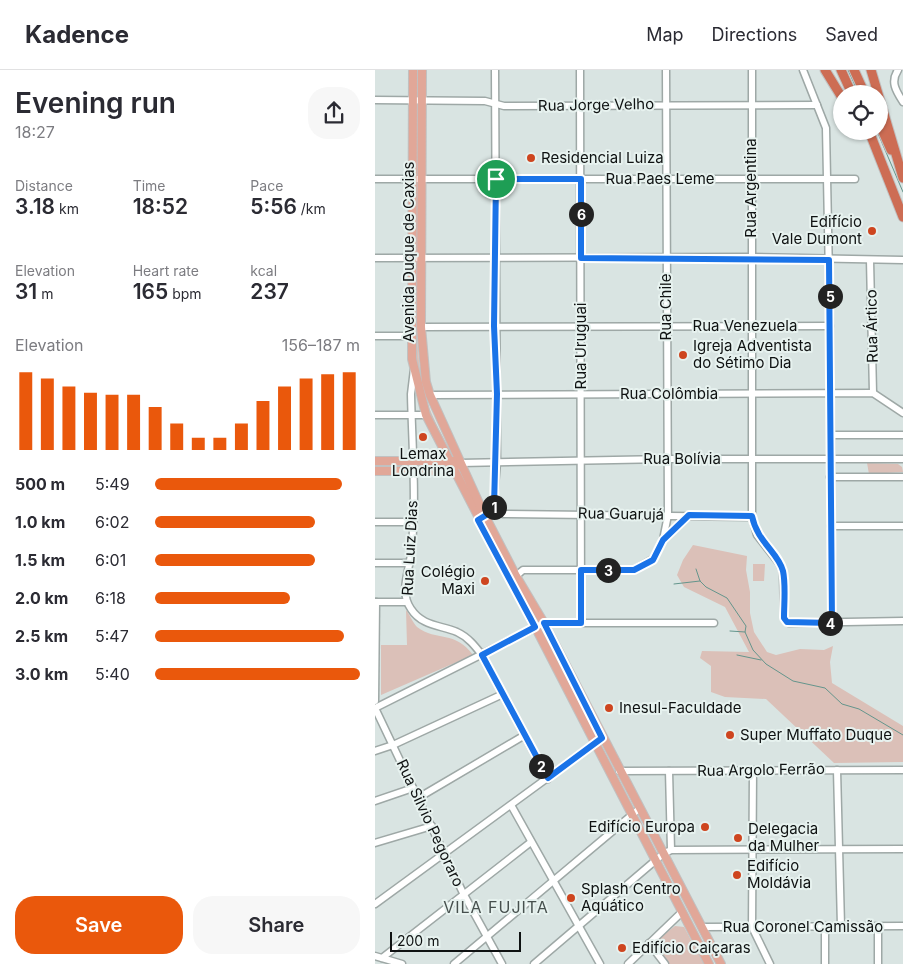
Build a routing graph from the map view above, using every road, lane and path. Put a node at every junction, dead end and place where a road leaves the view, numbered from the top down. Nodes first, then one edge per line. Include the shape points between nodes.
1 (413, 70) edge
2 (422, 70) edge
3 (495, 70) edge
4 (580, 70) edge
5 (666, 70) edge
6 (752, 70) edge
7 (803, 70) edge
8 (825, 70) edge
9 (841, 70) edge
10 (854, 70) edge
11 (871, 70) edge
12 (898, 70) edge
13 (834, 85) edge
14 (848, 85) edge
15 (861, 85) edge
16 (375, 100) edge
17 (413, 101) junction
18 (423, 101) junction
19 (903, 102) edge
20 (494, 103) junction
21 (580, 104) junction
22 (665, 104) junction
23 (752, 105) junction
24 (817, 105) junction
25 (869, 140) edge
26 (873, 140) edge
27 (886, 140) edge
28 (880, 155) junction
29 (903, 178) edge
30 (375, 179) edge
31 (413, 179) junction
32 (423, 179) junction
33 (496, 179) junction
34 (581, 179) junction
35 (665, 179) junction
36 (751, 179) junction
37 (828, 179) junction
38 (855, 179) dead end
39 (903, 217) edge
40 (751, 257) junction
41 (375, 258) edge
42 (417, 258) junction
43 (495, 258) junction
44 (581, 258) junction
45 (666, 258) junction
46 (829, 260) junction
47 (870, 260) junction
48 (903, 260) edge
49 (494, 326) junction
50 (581, 326) junction
51 (666, 326) junction
52 (753, 326) junction
53 (830, 326) junction
54 (421, 327) junction
55 (375, 336) edge
56 (412, 336) junction
57 (414, 369) junction
58 (873, 392) junction
59 (831, 393) junction
60 (497, 394) junction
61 (581, 394) junction
62 (667, 394) junction
63 (752, 394) junction
64 (429, 395) junction
65 (903, 413) edge
66 (375, 415) edge
67 (411, 416) junction
68 (425, 416) junction
69 (831, 435) junction
70 (903, 435) edge
71 (667, 459) junction
72 (752, 459) junction
73 (831, 459) junction
74 (903, 459) edge
75 (375, 461) edge
76 (412, 461) junction
77 (581, 461) junction
78 (497, 462) junction
79 (460, 463) junction
80 (451, 464) junction
81 (375, 471) edge
82 (412, 471) junction
83 (830, 477) junction
84 (903, 478) edge
85 (494, 506) junction
86 (581, 514) junction
87 (668, 515) junction
88 (689, 515) junction
89 (752, 516) junction
90 (482, 518) junction
91 (375, 522) edge
92 (412, 522) junction
93 (831, 526) junction
94 (903, 526) edge
95 (663, 540) junction
96 (375, 563) edge
97 (410, 563) junction
98 (581, 570) junction
99 (511, 575) junction
100 (375, 602) edge
101 (406, 602) junction
102 (903, 621) edge
103 (544, 623) junction
104 (581, 623) junction
105 (714, 623) dead end
106 (832, 623) junction
107 (535, 627) junction
108 (482, 655) junction
109 (561, 678) junction
110 (503, 694) junction
111 (582, 698) junction
112 (375, 701) edge
113 (375, 708) edge
114 (525, 736) junction
115 (602, 738) junction
116 (595, 744) junction
117 (393, 745) junction
118 (375, 751) edge
119 (753, 770) junction
120 (837, 770) junction
121 (903, 770) edge
122 (619, 771) junction
123 (669, 771) junction
124 (548, 778) junction
125 (617, 786) junction
126 (413, 788) junction
127 (631, 794) junction
128 (418, 798) junction
129 (375, 801) edge
130 (511, 805) junction
131 (639, 809) junction
132 (632, 815) junction
133 (432, 826) junction
134 (531, 842) junction
135 (375, 843) edge
136 (753, 849) junction
137 (903, 849) edge
138 (671, 850) junction
139 (840, 850) junction
140 (445, 853) junction
141 (663, 854) junction
142 (656, 861) junction
143 (676, 878) junction
144 (553, 882) junction
145 (667, 882) junction
146 (463, 893) junction
147 (375, 904) edge
148 (681, 912) junction
149 (579, 926) junction
150 (825, 926) junction
151 (841, 926) junction
152 (878, 926) junction
153 (903, 926) edge
154 (702, 927) junction
155 (752, 927) junction
156 (487, 937) junction
157 (707, 938) junction
158 (697, 942) junction
159 (649, 943) junction
160 (375, 956) edge
161 (382, 958) junction
162 (402, 964) edge
163 (454, 964) edge
164 (502, 964) edge
165 (534, 964) edge
166 (600, 964) edge
167 (628, 964) edge
168 (665, 964) edge
169 (709, 964) edge
170 (721, 964) edge
171 (770, 964) edge
172 (825, 964) edge
173 (879, 964) edge

1 - 17 main road, Avenida Duque de Caxias
2 - 18 main road, Avenida Duque de Caxias
3 - 20 street
4 - 21 street, Rua Uruguai
5 - 22 street, Rua Chile
6 - 23 street, Rua Argentina
7 - 24 street
8 - 13 highway
9 - 14 highway
10 - 15 highway
11 - 29 highway
12 - 19 street via 894,76 895,90
16 - 17 street, Rua Jorge Velho
17 - 18 street, Rua Jorge Velho
17 - 31 main road, Avenida Duque de Caxias
18 - 20 street, Rua Jorge Velho
18 - 32 main road, Avenida Duque de Caxias
20 - 21 street, Rua Jorge Velho via 503,106
20 - 33 street
21 - 22 street, Rua Jorge Velho
21 - 34 street, Rua Uruguai
22 - 23 street, Rua Jorge Velho
22 - 35 street, Rua Chile
23 - 24 street, Rua Jorge Velho
23 - 36 street, Rua Argentina
24 - 37 street via 826,128
25 - 28 highway
26 - 28 highway
27 - 29 highway
28 - 39 highway
30 - 31 street, Rua Paes Leme
31 - 32 street, Rua Paes Leme
31 - 42 main road, Avenida Duque de Caxias
32 - 33 street, Rua Paes Leme
32 - 42 main road, Avenida Duque de Caxias
33 - 34 street, Rua Paes Leme
33 - 43 street
34 - 35 street, Rua Paes Leme
34 - 44 street, Rua Uruguai
35 - 36 street, Rua Paes Leme
35 - 45 street, Rua Chile
36 - 37 street, Rua Paes Leme
36 - 40 street, Rua Argentina
37 - 38 street, Rua Paes Leme
37 - 46 street
40 - 45 street
40 - 46 street
40 - 52 street, Rua Argentina
41 - 42 street
42 - 43 street
42 - 54 main road, Avenida Duque de Caxias
42 - 56 main road, Avenida Duque de Caxias
43 - 44 street
43 - 49 street
44 - 45 street
44 - 50 street, Rua Uruguai
45 - 51 street, Rua Chile
46 - 47 street
46 - 53 street
47 - 48 street
47 - 58 street, Rua Ártico
49 - 50 street, Rua Venezuela
49 - 54 street, Rua Venezuela
49 - 60 street
50 - 51 street, Rua Venezuela
50 - 61 street, Rua Uruguai
51 - 52 street, Rua Venezuela
51 - 62 street, Rua Chile
52 - 53 street, Rua Venezuela
52 - 63 street, Rua Argentina
53 - 59 street
54 - 64 main road, Avenida Duque de Caxias
55 - 56 street
56 - 57 main road, Avenida Duque de Caxias
57 - 67 street, Rua Luiz Dias
57 - 68 main road, Avenida Duque de Caxias
58 - 59 street, Rua Colômbia
58 - 65 street
59 - 63 street, Rua Colômbia
59 - 69 street
60 - 61 street, Rua Colômbia
60 - 64 street, Rua Colômbia
60 - 78 street
61 - 62 street, Rua Colômbia
61 - 77 street, Rua Uruguai
62 - 63 street, Rua Colômbia
62 - 71 street, Rua Chile
63 - 72 street, Rua Argentina
64 - 79 main road, Avenida Duque de Caxias
66 - 67 street
67 - 68 street
67 - 76 street, Rua Luiz Dias
68 - 80 main road, Avenida Duque de Caxias
69 - 70 street
69 - 73 street
71 - 72 street, Rua Bolívia
71 - 77 street, Rua Bolívia
71 - 87 street, Rua Chile
72 - 73 street, Rua Bolívia
72 - 89 street, Rua Argentina
73 - 74 street, Rua Bolívia
73 - 83 street
75 - 76 main road
76 - 80 main road
76 - 82 street, Rua Luiz Dias
77 - 78 street, Rua Bolívia
77 - 86 street, Rua Uruguai
78 - 79 street, Rua Bolívia
78 - 85 street
79 - 80 main road
79 - 90 main road, Avenida Duque de Caxias
80 - 82 main road via 443,472
80 - 90 main road, Avenida Duque de Caxias
81 - 82 main road
82 - 92 street, Rua Luiz Dias
83 - 84 street
83 - 93 street
85 - 86 street, Rua Guarujá via 503,514
85 - 90 street
86 - 87 street, Rua Guarujá
86 - 98 street, Rua Uruguai
87 - 88 street, Rua Guarujá
87 - 95 street, Rua Chile
88 - 89 street, Rua Guarujá
88 - 95 street
89 - 106 street via 757,534 783,571 784,618 789,624
90 - 99 main road, Avenida Duque de Caxias
91 - 92 street
92 - 97 street, Rua Luiz Dias
93 - 94 street
93 - 106 street
95 - 98 street via 653,560 634,570
96 - 97 street
97 - 101 street, Rua Luiz Dias
98 - 99 street via 523,570
98 - 104 street, Rua Uruguai
99 - 103 main road, Avenida Duque de Caxias
99 - 107 main road, Avenida Duque de Caxias
100 - 101 street
100 - 112 street
101 - 108 street, Rua Luiz Dias via 422,620 436,628 459,633
102 - 106 street
103 - 104 street
103 - 107 street
103 - 111 main road, Avenida Duque de Caxias
104 - 105 street
107 - 108 street
107 - 109 main road, Avenida Duque de Caxias
108 - 110 street, Rua Luiz Dias
108 - 113 street
109 - 111 main road via 568,678
109 - 116 main road, Avenida Duque de Caxias
110 - 114 street, Rua Luiz Dias
110 - 117 street
111 - 115 main road, Avenida Duque de Caxias
113 - 117 street, Rua Silvio Pegoraro
114 - 124 street, Rua Luiz Dias
114 - 128 street
115 - 116 street
115 - 122 main road, Avenida Duque de Caxias
116 - 124 street
116 - 125 main road, Avenida Duque de Caxias
117 - 118 street
117 - 126 street, Rua Silvio Pegoraro
119 - 120 street, Rua Argolo Ferrão
119 - 123 street, Rua Argolo Ferrão
119 - 136 street
120 - 121 street, Rua Argolo Ferrão
120 - 139 street
122 - 123 street, Rua Argolo Ferrão
122 - 127 main road, Avenida Duque de Caxias
123 - 138 street
124 - 130 street
125 - 127 main road via 624,794
125 - 132 main road, Avenida Duque de Caxias
126 - 128 street, Rua Silvio Pegoraro
126 - 129 street
127 - 131 main road, Avenida Duque de Caxias
128 - 133 street, Rua Silvio Pegoraro
130 - 134 street
130 - 140 street
131 - 132 street
131 - 141 main road, Avenida Duque de Caxias
132 - 142 main road, Avenida Duque de Caxias
132 - 144 street
133 - 135 street
133 - 140 street, Rua Silvio Pegoraro
134 - 144 street
134 - 146 street
136 - 138 street
136 - 139 street
136 - 155 street
137 - 139 street
138 - 141 street
139 - 151 street
140 - 146 street, Rua Silvio Pegoraro
140 - 147 street
141 - 142 street
141 - 143 main road, Avenida Duque de Caxias
142 - 145 main road, Avenida Duque de Caxias
142 - 149 street
143 - 145 main road
143 - 154 main road, Avenida Duque de Caxias
144 - 149 street
144 - 156 street
145 - 148 main road, Avenida Duque de Caxias
146 - 156 street, Rua Silvio Pegoraro
146 - 161 street
148 - 158 main road, Avenida Duque de Caxias
148 - 159 street
149 - 165 street
149 - 166 street
150 - 151 street, Rua Coronel Camissão
150 - 155 street, Rua Coronel Camissão
150 - 172 street
151 - 152 street, Rua Coronel Camissão
152 - 153 street, Rua Coronel Camissão
152 - 173 street
154 - 155 street, Rua Coronel Camissão
154 - 157 main road, Avenida Duque de Caxias
155 - 171 street
156 - 163 street
156 - 164 street, Rua Silvio Pegoraro
157 - 158 main road
157 - 170 main road, Avenida Duque de Caxias
158 - 169 main road, Avenida Duque de Caxias
159 - 167 street
159 - 168 street
160 - 161 street
161 - 162 street

